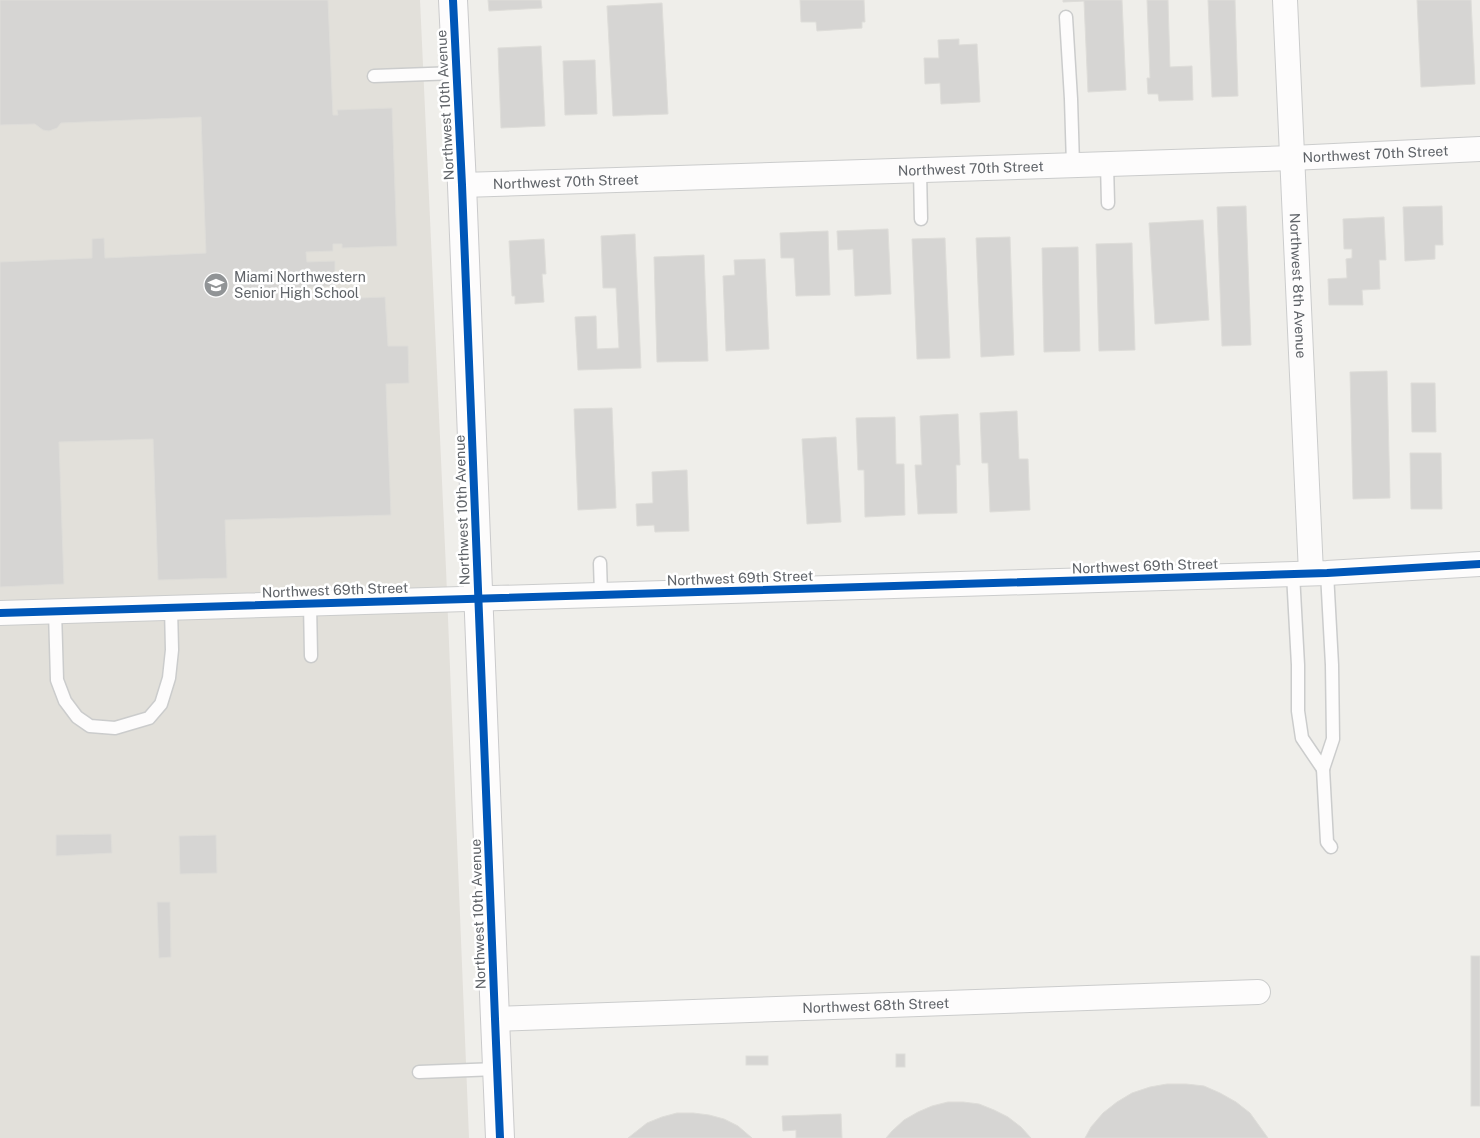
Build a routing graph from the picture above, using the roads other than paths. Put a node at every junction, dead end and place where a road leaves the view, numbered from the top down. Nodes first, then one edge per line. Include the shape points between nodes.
1 (453, 0) edge
2 (1285, 0) edge
3 (1066, 17) dead end
4 (456, 73) junction
5 (374, 76) dead end
6 (1480, 149) edge
7 (1292, 158) junction
8 (1106, 164) junction
9 (1073, 165) junction
10 (920, 170) junction
11 (462, 185) junction
12 (1108, 203) dead end
13 (921, 219) dead end
14 (600, 563) dead end
15 (1480, 564) edge
16 (1310, 573) junction
17 (601, 594) junction
18 (478, 598) junction
19 (310, 603) junction
20 (171, 608) junction
21 (55, 611) junction
22 (0, 613) edge
23 (311, 656) dead end
24 (1323, 769) junction
25 (1331, 847) dead end
26 (1258, 992) dead end
27 (494, 1019) junction
28 (497, 1069) junction
29 (419, 1072) dead end
30 (500, 1138) edge

1 - 4 street, Northwest 10th Avenue
2 - 7 street, Northwest 8th Avenue
3 - 9 lane
4 - 5 lane
4 - 11 street, Northwest 10th Avenue
6 - 7 street, Northwest 70th Street
7 - 8 street, Northwest 70th Street
7 - 16 street, Northwest 8th Avenue
8 - 9 street, Northwest 70th Street
8 - 12 lane
9 - 10 street, Northwest 70th Street
10 - 11 street, Northwest 70th Street
10 - 13 lane
11 - 18 street, Northwest 10th Avenue
14 - 17 lane
15 - 16 street, Northwest 69th Street
16 - 17 street, Northwest 69th Street
16 - 24 lane via 1332,665 1333,739
16 - 24 lane via 1298,665 1298,710 1302,738
17 - 18 street, Northwest 69th Street
18 - 19 street, Northwest 69th Street
18 - 27 street, Northwest 10th Avenue
19 - 20 street, Northwest 69th Street
19 - 23 lane
20 - 21 street, Northwest 69th Street
20 - 21 lane via 172,650 162,704 149,718 115,728 90,726 77,717 65,701 57,680
21 - 22 street, Northwest 69th Street
24 - 25 lane via 1327,842
26 - 27 street, Northwest 68th Street
27 - 28 street, Northwest 10th Avenue
28 - 29 lane
28 - 30 street, Northwest 10th Avenue

